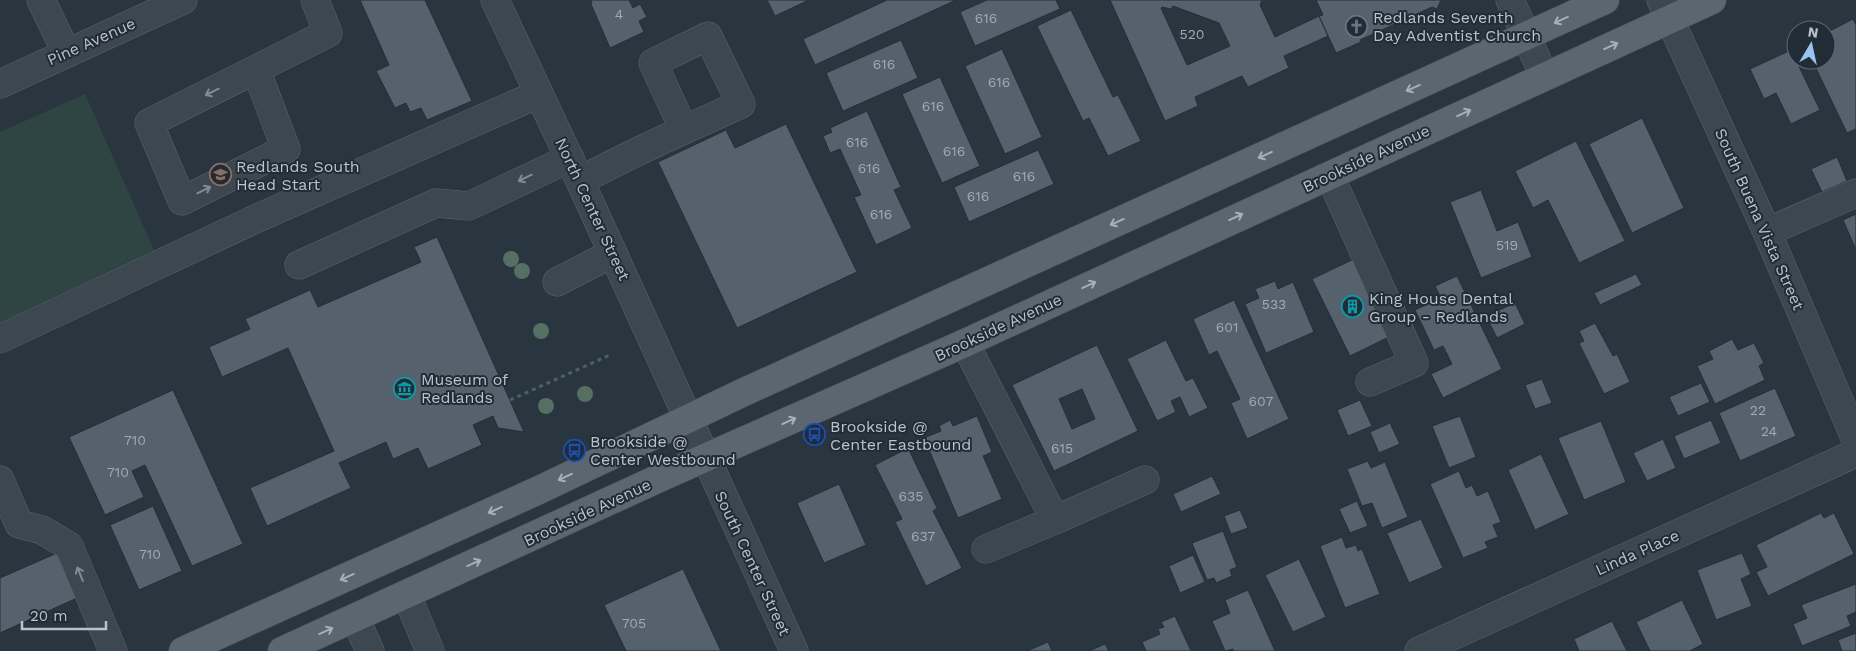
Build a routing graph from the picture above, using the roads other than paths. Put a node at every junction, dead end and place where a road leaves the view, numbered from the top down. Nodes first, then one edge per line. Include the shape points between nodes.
1 (42, 0) edge
2 (183, 0) edge
3 (315, 0) edge
4 (495, 0) edge
5 (1510, 0) edge
6 (1605, 0) edge
7 (1712, 0) edge
8 (1665, 10) edge
9 (1526, 36) junction
10 (66, 52) junction
11 (256, 70) junction
12 (1544, 76) junction
13 (0, 84) edge
14 (538, 94) junction
15 (684, 130) dead end
16 (575, 170) junction
17 (1330, 176) junction
18 (1856, 193) edge
19 (1766, 232) junction
20 (614, 254) junction
21 (299, 265) dead end
22 (557, 282) dead end
23 (0, 339) edge
24 (965, 342) junction
25 (1370, 382) dead end
26 (688, 419) junction
27 (1856, 440) edge
28 (1856, 453) edge
29 (706, 459) junction
30 (0, 480) edge
31 (1145, 480) dead end
32 (1055, 520) junction
33 (986, 549) dead end
34 (406, 594) junction
35 (355, 618) junction
36 (113, 651) edge
37 (182, 651) edge
38 (282, 651) edge
39 (370, 651) edge
40 (430, 651) edge
41 (794, 651) edge
42 (1419, 651) edge

1 - 10 street
2 - 10 street, Pine Avenue
3 - 11 street via 328,33
4 - 14 street, North Center Street
5 - 9 street
6 -> 9 main road
7 - 8 main road, Brookside Avenue
12 -> 8 main road, Brookside Avenue
8 - 19 street, South Buena Vista Street
9 - 12 street
9 -> 26 main road
10 - 13 street, Pine Avenue
11 -> 11 street via 149,123 182,201 286,150
17 -> 12 main road, Brookside Avenue
14 - 16 street, North Center Street
14 - 23 street via 251,221
15 - 16 street via 618,160
16 - 20 street, North Center Street
16 -> 21 street via 469,206 436,203
24 -> 17 main road, Brookside Avenue
17 - 25 street via 1414,363
18 - 19 street
19 - 27 street, South Buena Vista Street
20 - 22 street
20 - 26 street, North Center Street
29 -> 24 main road, Brookside Avenue
24 - 32 street
26 - 29 street, South Center Street
26 -> 37 main road
28 - 42 street, Linda Place
34 -> 29 main road, Brookside Avenue
29 - 41 street, South Center Street
36 -> 30 street via 69,546 42,530 19,524
31 - 32 street
32 - 33 street
34 - 35 main road, Brookside Avenue
34 - 40 street
38 -> 35 main road, Brookside Avenue
35 - 39 street

